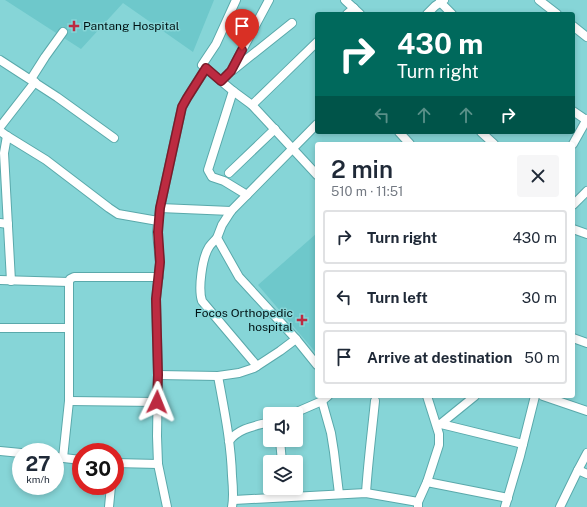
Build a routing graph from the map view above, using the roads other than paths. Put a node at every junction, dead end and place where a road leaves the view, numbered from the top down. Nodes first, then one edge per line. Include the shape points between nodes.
1 (236, 0) edge
2 (269, 0) edge
3 (345, 0) edge
4 (539, 0) edge
5 (437, 2) edge
6 (353, 12) edge
7 (428, 12) edge
8 (450, 12) edge
9 (554, 12) edge
10 (292, 23) dead end
11 (575, 28) edge
12 (63, 32) dead end
13 (587, 37) edge
14 (315, 44) edge
15 (0, 60) edge
16 (206, 68) junction
17 (231, 71) junction
18 (33, 81) junction
19 (221, 81) junction
20 (233, 91) junction
21 (252, 105) junction
22 (575, 112) edge
23 (587, 119) edge
24 (315, 126) edge
25 (0, 127) edge
26 (275, 129) junction
27 (3, 134) edge
28 (400, 134) edge
29 (483, 134) edge
30 (114, 138) dead end
31 (408, 142) edge
32 (492, 142) edge
33 (574, 142) edge
34 (293, 149) junction
35 (229, 173) dead end
36 (315, 173) edge
37 (587, 191) edge
38 (247, 195) junction
39 (575, 203) edge
40 (160, 208) junction
41 (231, 211) junction
42 (158, 221) junction
43 (4, 224) edge
44 (575, 231) edge
45 (587, 234) edge
46 (217, 238) junction
47 (159, 277) junction
48 (0, 280) edge
49 (11, 281) junction
50 (69, 282) junction
51 (0, 328) edge
52 (69, 328) junction
53 (296, 339) junction
54 (575, 339) edge
55 (587, 343) edge
56 (315, 363) edge
57 (257, 366) junction
58 (158, 375) junction
59 (218, 376) junction
60 (325, 398) edge
61 (428, 398) edge
62 (473, 398) edge
63 (534, 398) edge
64 (549, 398) edge
65 (69, 401) junction
66 (375, 401) dead end
67 (157, 402) junction
68 (303, 409) edge
69 (587, 411) edge
70 (263, 424) edge
71 (439, 426) junction
72 (229, 441) junction
73 (62, 443) edge
74 (523, 444) junction
75 (0, 451) edge
76 (12, 452) edge
77 (587, 453) edge
78 (124, 463) edge
79 (158, 464) junction
80 (578, 470) junction
81 (587, 474) edge
82 (427, 482) junction
83 (366, 493) junction
84 (339, 494) junction
85 (110, 495) edge
86 (284, 497) joint
87 (508, 498) junction
88 (233, 504) edge
89 (418, 505) edge
90 (109, 507) edge
91 (166, 507) edge
92 (505, 507) edge
93 (560, 507) edge

1 - 16 street via 219,39 202,65
2 - 17 street
3 - 6 street
4 - 9 street
5 - 7 street
5 - 8 street
10 - 17 street
11 - 13 street
12 - 18 street via 45,57
14 - 21 street
15 - 18 street
16 - 19 street
16 - 40 street via 182,107
17 - 19 street
18 - 25 street
18 - 30 street
19 - 20 street
20 - 21 street
20 - 38 street via 208,170 212,177
21 - 26 street
22 - 23 street
23 - 33 street
24 - 34 street
26 - 34 street
26 - 35 street
27 - 42 street via 46,160 118,214
27 - 43 street
28 - 31 street
29 - 32 street
34 - 36 street
34 - 38 street
37 - 39 street
38 - 41 street
40 - 41 street
40 - 42 street
41 - 46 street
42 - 47 street
43 - 49 street
44 - 45 street
46 - 53 street via 239,276
46 - 57 street via 206,254 200,296
47 - 50 street via 74,276
47 - 58 street via 156,299
48 - 49 street
49 - 50 street
50 - 52 street
51 - 52 street
52 - 65 street
53 - 56 street
53 - 57 street
54 - 55 street
57 - 59 street via 239,373
58 - 59 street
58 - 67 street
59 - 72 street
60 - 68 street
60 - 84 street
61 - 71 street
62 - 71 street
63 - 74 street
64 - 69 street
65 - 67 street
65 - 73 street
66 - 83 street
67 - 79 street
70 - 72 street via 239,431
71 - 74 street
71 - 82 street via 439,445
72 - 88 street
74 - 87 street
75 - 76 street
77 - 80 street
78 - 79 street
79 - 91 street
80 - 81 street
80 - 93 street
82 - 87 street
82 - 89 street
83 - 84 street
83 - 89 street
84 - 86 street
85 - 90 street
86 - 88 street
87 - 92 street

